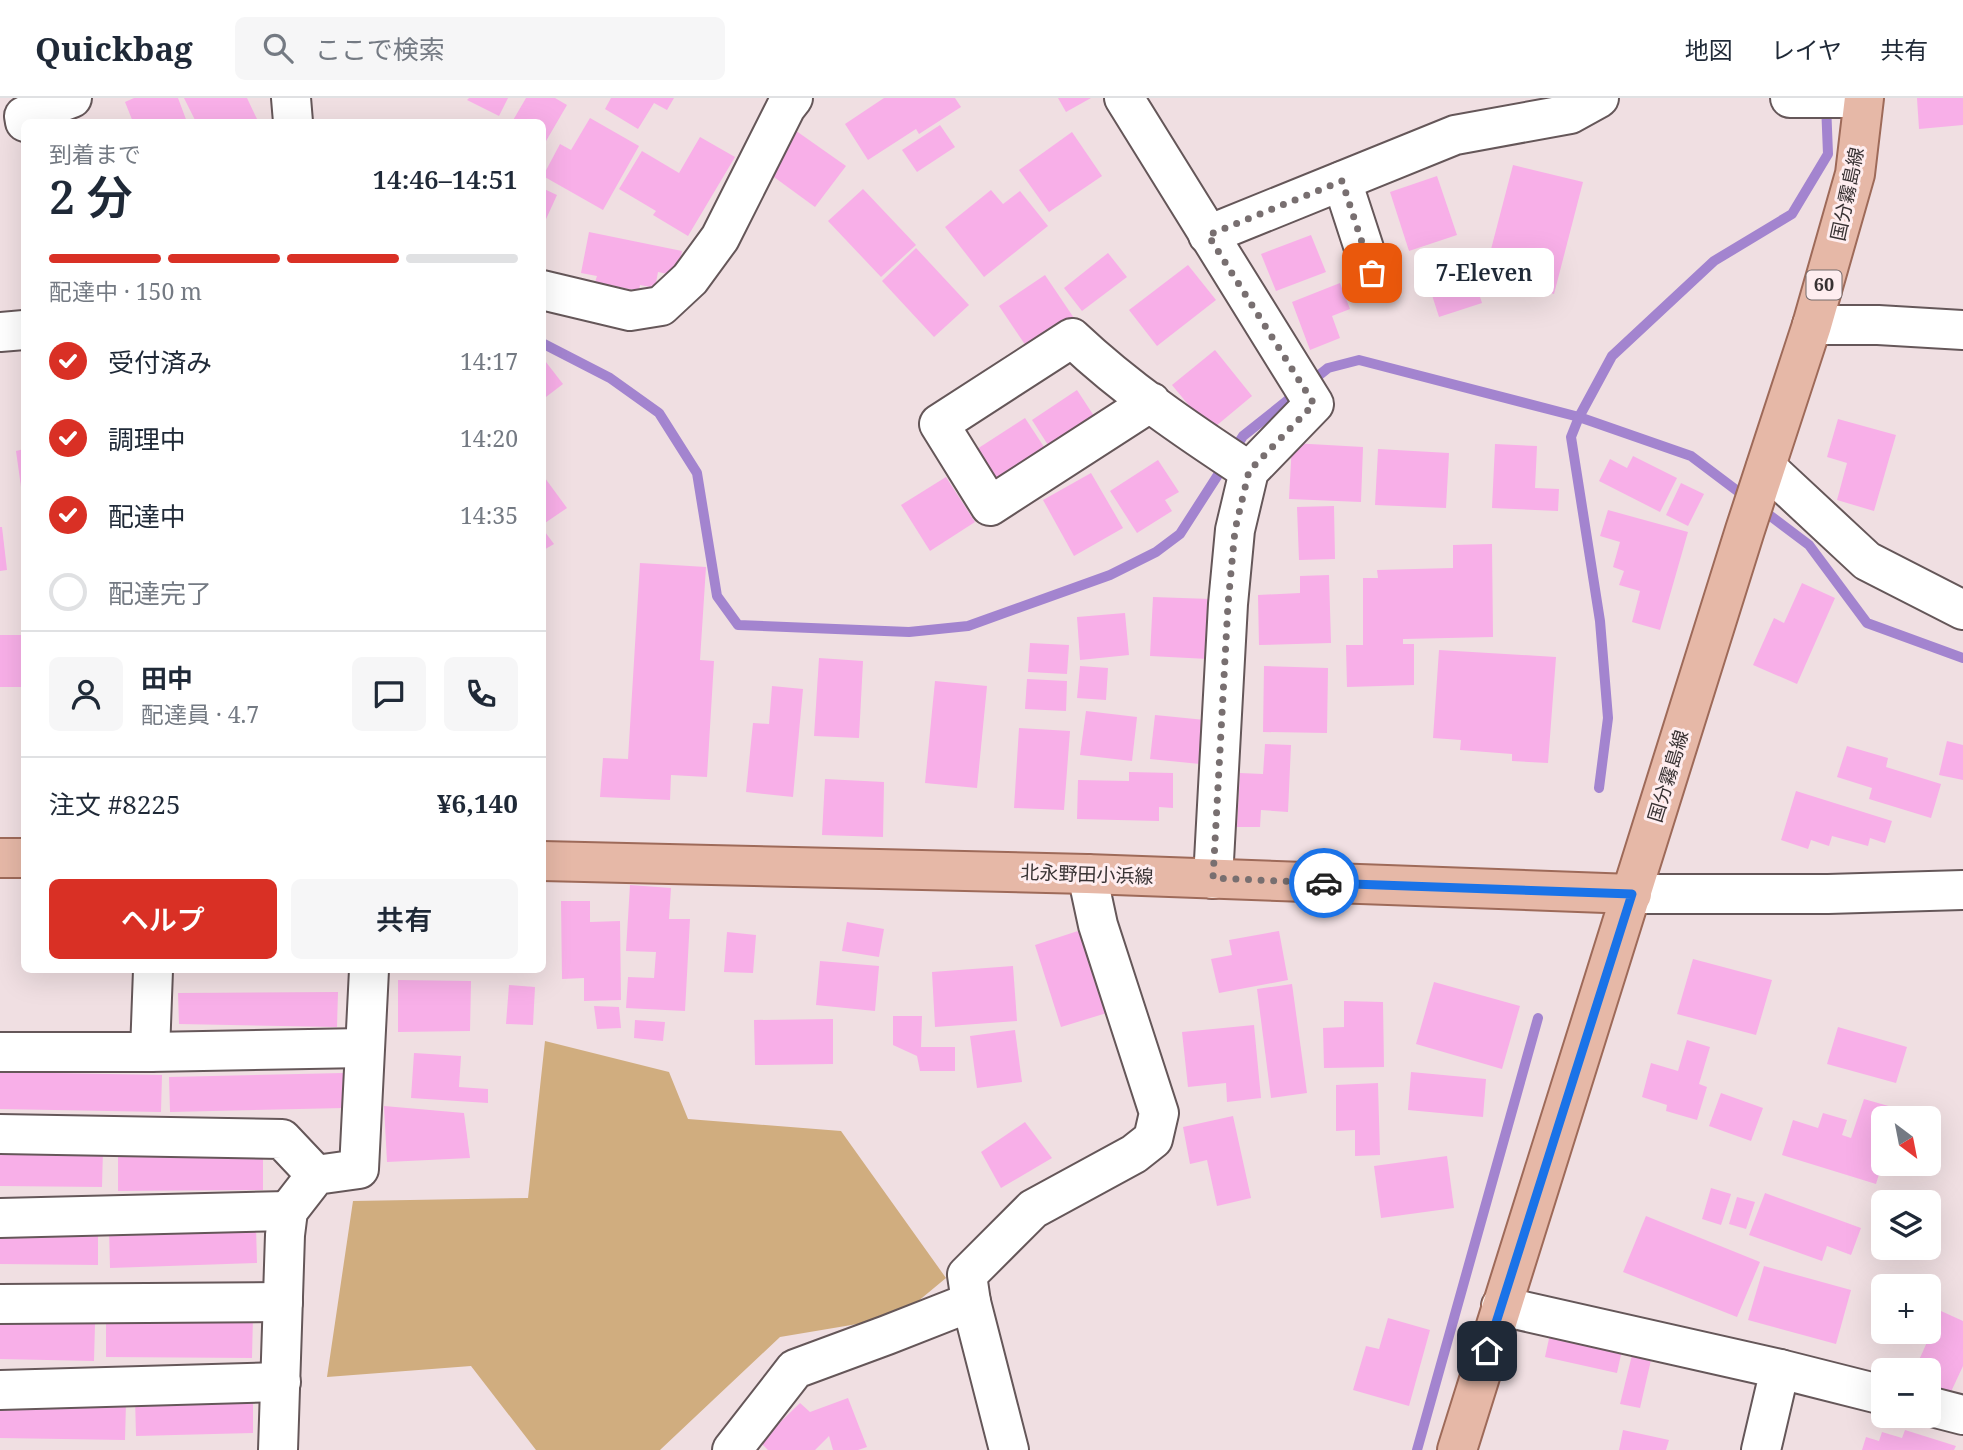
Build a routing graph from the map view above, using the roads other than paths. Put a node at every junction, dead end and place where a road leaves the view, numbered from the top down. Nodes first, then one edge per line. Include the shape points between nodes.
1 (72, 98) edge
2 (291, 98) edge
3 (793, 98) edge
4 (1124, 98) edge
5 (1598, 98) edge
6 (1851, 98) edge
7 (1864, 98) edge
8 (1800, 99) edge
9 (25, 119) edge
10 (293, 119) edge
11 (1342, 181) junction
12 (1208, 235) junction
13 (1372, 273) dead end
14 (546, 291) edge
15 (1812, 325) junction
16 (21, 330) edge
17 (1963, 330) edge
18 (0, 332) edge
19 (1151, 402) junction
20 (1766, 467) junction
21 (1249, 471) junction
22 (1963, 610) edge
23 (0, 858) edge
24 (21, 858) edge
25 (546, 861) edge
26 (1087, 874) junction
27 (1213, 878) junction
28 (1963, 890) edge
29 (1632, 894) junction
30 (153, 973) edge
31 (369, 973) edge
32 (364, 1048) junction
33 (0, 1052) edge
34 (150, 1052) junction
35 (0, 1133) edge
36 (316, 1175) junction
37 (288, 1211) junction
38 (0, 1219) edge
39 (283, 1302) junction
40 (971, 1302) junction
41 (0, 1304) edge
42 (1502, 1306) junction
43 (1780, 1369) junction
44 (281, 1382) junction
45 (0, 1390) edge
46 (1871, 1392) edge
47 (1941, 1409) edge
48 (1963, 1415) edge
49 (278, 1450) edge
50 (732, 1450) edge
51 (1009, 1450) edge
52 (1457, 1450) edge
53 (1761, 1450) edge

1 - 9 street
2 - 10 street
3 - 14 street via 720,238 690,279 661,306 630,310
4 - 12 street
5 - 11 street via 1570,114 1455,135
6 - 8 street
7 - 15 main road, 国分霧島線 / 60 via 1855,174
11 - 12 street
11 - 13 street
12 - 21 street via 1314,404
15 - 17 street
15 - 20 main road, 国分霧島線 / 60
16 - 18 street
19 - 19 street via 1072,338 939,424 990,506
19 - 21 street
20 - 22 street via 1867,561
20 - 29 main road, 国分霧島線 / 60
21 - 27 street via 1235,530 1228,604
23 - 24 main road
25 - 26 main road, 北永野田小浜線
26 - 27 main road, 北永野田小浜線
26 - 40 street via 1098,925 1159,1113 1153,1139 1033,1209 967,1275
27 - 29 main road, 北永野田小浜線
28 - 29 street
29 - 42 main road, 国分霧島線 / 60
30 - 34 street
31 - 32 street
32 - 34 street
32 - 36 street via 359,1169
33 - 34 street
35 - 36 street via 282,1139
36 - 37 street
37 - 38 street
37 - 39 street
39 - 41 street
39 - 44 street
40 - 50 street via 795,1369
40 - 51 street
42 - 43 street
42 - 52 main road, 国分霧島線 / 60
43 - 46 street
43 - 53 street
44 - 45 street
44 - 49 street
47 - 48 street

